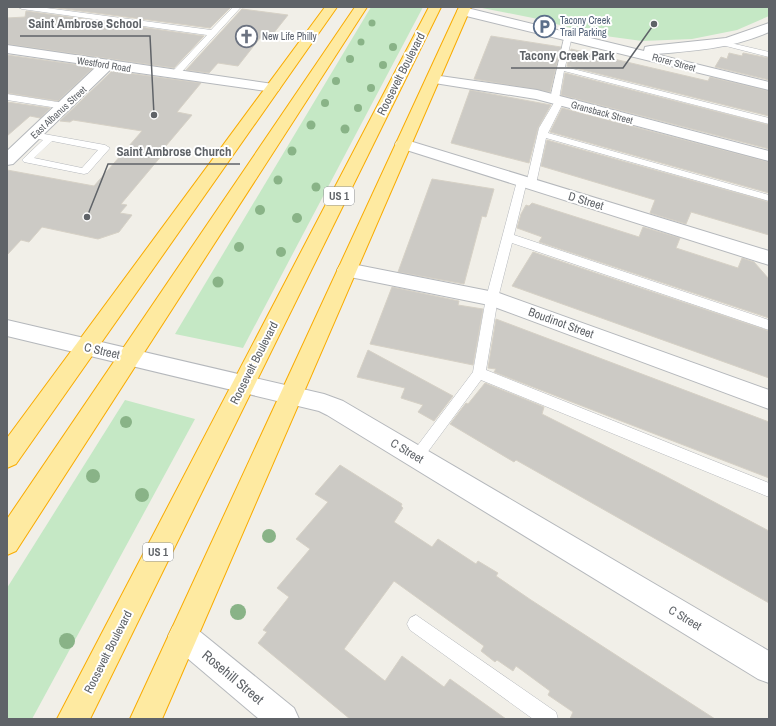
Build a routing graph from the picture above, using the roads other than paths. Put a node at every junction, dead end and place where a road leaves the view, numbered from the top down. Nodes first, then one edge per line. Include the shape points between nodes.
1 (22, 7) edge
2 (237, 7) edge
3 (332, 7) edge
4 (361, 7) edge
5 (436, 7) edge
6 (464, 9) edge
7 (769, 27) edge
8 (213, 33) junction
9 (568, 36) junction
10 (725, 43) junction
11 (7, 49) edge
12 (631, 51) junction
13 (769, 55) edge
14 (108, 64) junction
15 (561, 68) junction
16 (175, 74) junction
17 (433, 79) junction
18 (769, 86) edge
19 (273, 88) junction
20 (7, 97) edge
21 (557, 100) junction
22 (64, 106) junction
23 (769, 121) edge
24 (542, 134) junction
25 (33, 135) junction
26 (50, 138) junction
27 (403, 144) junction
28 (769, 156) edge
29 (8, 157) edge
30 (526, 182) junction
31 (769, 198) edge
32 (508, 237) junction
33 (769, 258) edge
34 (347, 270) junction
35 (492, 298) junction
36 (769, 326) edge
37 (7, 328) edge
38 (86, 347) junction
39 (130, 357) junction
40 (479, 373) junction
41 (244, 384) junction
42 (291, 395) junction
43 (769, 400) edge
44 (7, 456) edge
45 (416, 457) junction
46 (769, 490) edge
47 (7, 542) edge
48 (416, 624) dead end
49 (183, 636) junction
50 (769, 668) edge
51 (73, 719) edge
52 (146, 719) edge
53 (283, 719) edge
54 (549, 719) edge

1 - 8 lane
2 - 8 lane
3 - 19 highway
4 - 39 highway
5 - 41 highway, Roosevelt Boulevard / US 1
6 - 9 street, Rorer Street
6 - 17 highway
7 - 10 street
8 - 16 lane
9 - 12 street, Rorer Street
9 - 15 lane
10 - 12 street
10 - 13 lane
11 - 14 street, Westford Road
12 - 18 street, Rorer Street
14 - 16 street, Westford Road
14 - 22 street, East Albanus Street
15 - 21 lane
15 - 23 lane
16 - 19 street, Westford Road
17 - 21 street, Gransback Street via 527,92
17 - 27 highway
19 - 38 highway
20 - 22 lane
21 - 24 lane
21 - 28 street, Gransback Street
22 - 25 street, East Albanus Street
24 - 30 lane
24 - 31 lane
25 - 26 lane
25 - 29 street, East Albanus Street
26 - 26 lane via 57,139 106,148 84,171 27,160
27 - 30 street, D Street
27 - 34 highway
30 - 32 lane
30 - 33 street, D Street
32 - 35 lane
32 - 36 lane
34 - 35 street, Boudinot Street
34 - 42 highway
35 - 40 lane
35 - 43 street, Boudinot Street
37 - 38 street, C Street
38 - 39 street, C Street
38 - 44 highway
39 - 41 street, C Street
39 - 47 highway
40 - 45 lane
40 - 46 lane
41 - 42 street, C Street
41 - 51 highway, Roosevelt Boulevard / US 1
42 - 45 street, C Street via 335,408
42 - 49 highway
45 - 50 street, C Street
48 - 54 lane
49 - 52 highway
49 - 53 street, Rosehill Street

